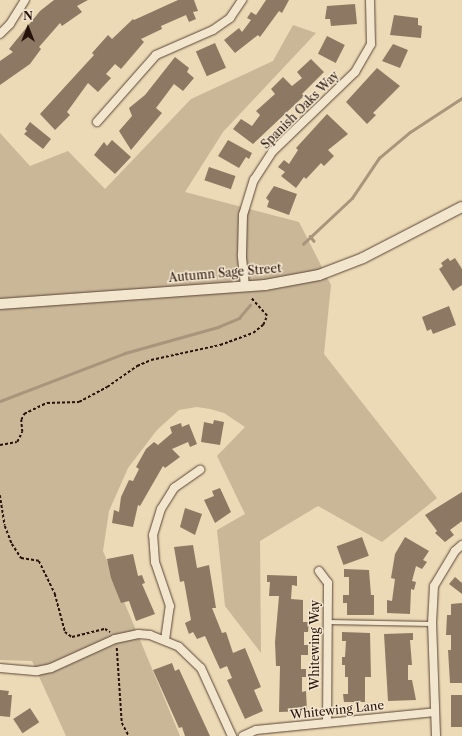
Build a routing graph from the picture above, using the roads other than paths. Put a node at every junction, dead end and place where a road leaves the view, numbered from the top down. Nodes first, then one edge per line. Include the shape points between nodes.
1 (25, 0) edge
2 (242, 0) edge
3 (370, 0) edge
4 (0, 34) edge
5 (97, 122) dead end
6 (462, 207) edge
7 (245, 286) junction
8 (0, 304) edge
9 (200, 470) dead end
10 (462, 545) edge
11 (319, 571) dead end
12 (328, 622) junction
13 (432, 624) junction
14 (164, 640) junction
15 (0, 668) edge
16 (436, 712) junction
17 (327, 722) junction
18 (232, 736) edge
19 (243, 736) edge
20 (436, 736) edge

1 - 4 street via 10,24
2 - 5 street via 230,18 213,30 156,55
3 - 7 street, Spanish Oaks Way via 371,44 355,72 273,151 254,180 243,215 242,255
6 - 7 street, Autumn Sage Street via 363,258 319,275
7 - 8 street, Autumn Sage Street
9 - 14 street via 174,488 161,509 152,535 155,562 170,606
10 - 13 street via 455,551 434,586
11 - 12 street, Whitewing Way via 328,583
12 - 13 lane
12 - 17 street, Whitewing Way
13 - 16 street
14 - 15 street via 150,635 126,635 51,668 37,671
14 - 18 street via 179,647 201,668
16 - 17 street, Whitewing Lane
16 - 20 street
17 - 19 street, Whitewing Lane via 256,730

